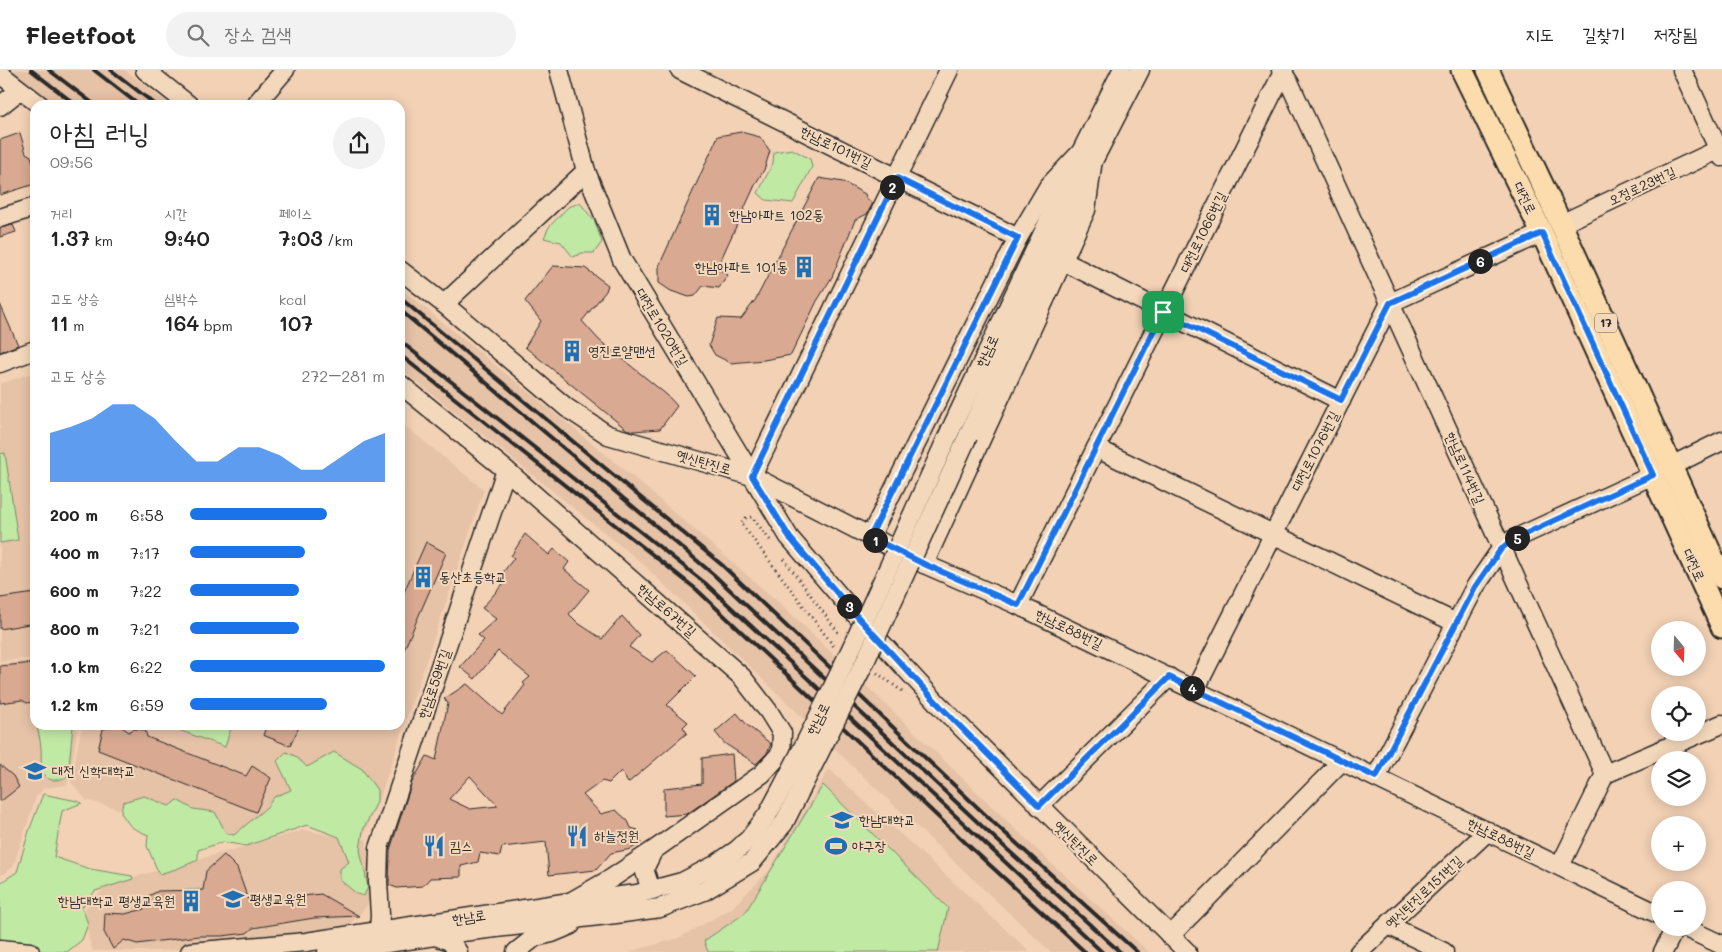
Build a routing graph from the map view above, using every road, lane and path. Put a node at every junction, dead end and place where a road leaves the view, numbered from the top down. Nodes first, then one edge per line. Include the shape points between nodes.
1 (145, 70) edge
2 (285, 70) edge
3 (559, 70) edge
4 (680, 70) edge
5 (949, 70) edge
6 (1122, 70) edge
7 (1140, 70) edge
8 (1462, 70) edge
9 (1488, 70) edge
10 (1682, 70) edge
11 (1282, 71) edge
12 (0, 74) edge
13 (20, 90) junction
14 (33, 100) edge
15 (183, 100) edge
16 (259, 100) edge
17 (0, 106) edge
18 (1721, 152) edge
19 (1087, 156) junction
20 (586, 171) junction
21 (897, 178) junction
22 (30, 209) edge
23 (0, 218) edge
24 (1552, 228) junction
25 (1018, 238) junction
26 (1063, 261) junction
27 (405, 274) edge
28 (1390, 303) junction
29 (444, 304) junction
30 (1163, 312) junction
31 (30, 352) edge
32 (0, 363) edge
33 (405, 388) edge
34 (1341, 400) junction
35 (1722, 441) edge
36 (1096, 448) junction
37 (506, 470) junction
38 (1662, 470) junction
39 (752, 476) junction
40 (1273, 534) junction
41 (870, 537) junction
42 (775, 548) dead end
43 (1501, 549) junction
44 (781, 555) dead end
45 (924, 564) junction
46 (1722, 578) edge
47 (1018, 605) junction
48 (827, 617) dead end
49 (1456, 623) junction
50 (1722, 626) edge
51 (837, 651) dead end
52 (1169, 677) junction
53 (1195, 690) junction
54 (1722, 724) edge
55 (1342, 761) junction
56 (1605, 774) junction
57 (1376, 777) junction
58 (1039, 806) junction
59 (1488, 831) junction
60 (654, 850) junction
61 (1560, 866) junction
62 (651, 890) junction
63 (570, 902) junction
64 (1651, 910) edge
65 (591, 917) junction
66 (1388, 925) junction
67 (379, 931) junction
68 (471, 931) junction
69 (435, 936) junction
70 (1170, 936) junction
71 (1671, 936) edge
72 (1703, 936) edge
73 (1722, 945) edge
74 (359, 947) junction
75 (0, 949) edge
76 (30, 952) edge
77 (190, 952) edge
78 (327, 952) edge
79 (377, 952) edge
80 (458, 952) edge
81 (516, 952) edge
82 (1187, 952) edge
83 (1359, 952) edge
84 (1444, 952) edge
85 (1663, 952) edge

1 - 15 street
2 - 16 street
3 - 20 street, 대전로1020번길
4 - 21 street, 한남로101번길
5 - 21 street
6 - 19 street, 한남로
7 - 19 street, 한남로
8 - 24 main road, 대전로 / 17
9 - 24 main road, 대전로 / 17
10 - 18 street
11 - 28 street, 한남로114번길
11 - 30 street, 대전로1066번길
12 - 13 street
13 - 14 street
13 - 17 street
18 - 24 street, 오정로23번길
19 - 25 street via 1048,187
19 - 26 street via 1086,210
19 - 62 street, 한남로, bridge via 951,429 803,750 768,814 749,839 715,865 682,882
19 - 65 street, 한남로, bridge via 1074,198 968,436 864,664 784,823 752,862 704,891 660,908
20 - 29 street
20 - 39 street, 대전로1020번길 via 622,260
21 - 25 street, 한남로101번길
21 - 39 street
22 - 23 street
24 - 28 street
24 - 38 main road, 대전로 / 17
25 - 41 street
26 - 30 street
26 - 45 street
27 - 29 street, 옛신탄진로
28 - 34 street, 대전로1076번길
28 - 43 street, 한남로114번길
29 - 39 street, 옛신탄진로 via 567,408 608,435
30 - 34 street
30 - 36 street, 대전로1066번길
31 - 32 street
33 - 37 street, 한남로67번길
34 - 40 street, 대전로1076번길
35 - 38 street
36 - 40 street
36 - 47 street, 대전로1066번길
37 - 60 street, 한남로67번길 via 742,678 782,733 781,753 762,774
37 - 67 street, 한남로59번길 via 379,848
38 - 43 street via 1512,540
38 - 46 main road, 대전로 / 17
38 - 50 main road, 대전로 / 17
39 - 41 street, 한남로88번길
39 - 58 street, 옛신탄진로 via 790,538 856,615
40 - 49 street
40 - 53 street, 대전로1076번길
41 - 45 street, 한남로88번길
42 - 51 path via 752,517 741,523
43 - 49 street
43 - 56 street, 한남로114번길
44 - 48 path
45 - 47 street, 한남로88번길
47 - 52 street, 한남로88번길
49 - 57 street
52 - 53 street, 한남로88번길
52 - 58 street
53 - 55 street, 한남로88번길
54 - 56 street
55 - 57 street, 한남로88번길
55 - 70 street
56 - 61 street
57 - 59 street, 한남로88번길
58 - 70 street, 옛신탄진로
59 - 61 street, 한남로88번길
59 - 66 street, 옛신탄진로151번길
60 - 62 street via 644,869
60 - 63 street, 한남로67번길
61 - 64 street, 한남로88번길
62 - 63 street, 한남로
63 - 67 street, 한남로
65 - 68 street, 한남로
65 - 81 street via 535,937
66 - 83 street, 옛신탄진로151번길
66 - 84 street
67 - 77 street, 한남로 via 306,942
68 - 69 street, 한남로
68 - 80 street via 459,939
69 - 74 street, 한남로
69 - 80 street via 450,941
70 - 82 street, 옛신탄진로
71 - 85 street
72 - 73 street
74 - 78 street, 한남로
74 - 79 street
75 - 76 street

